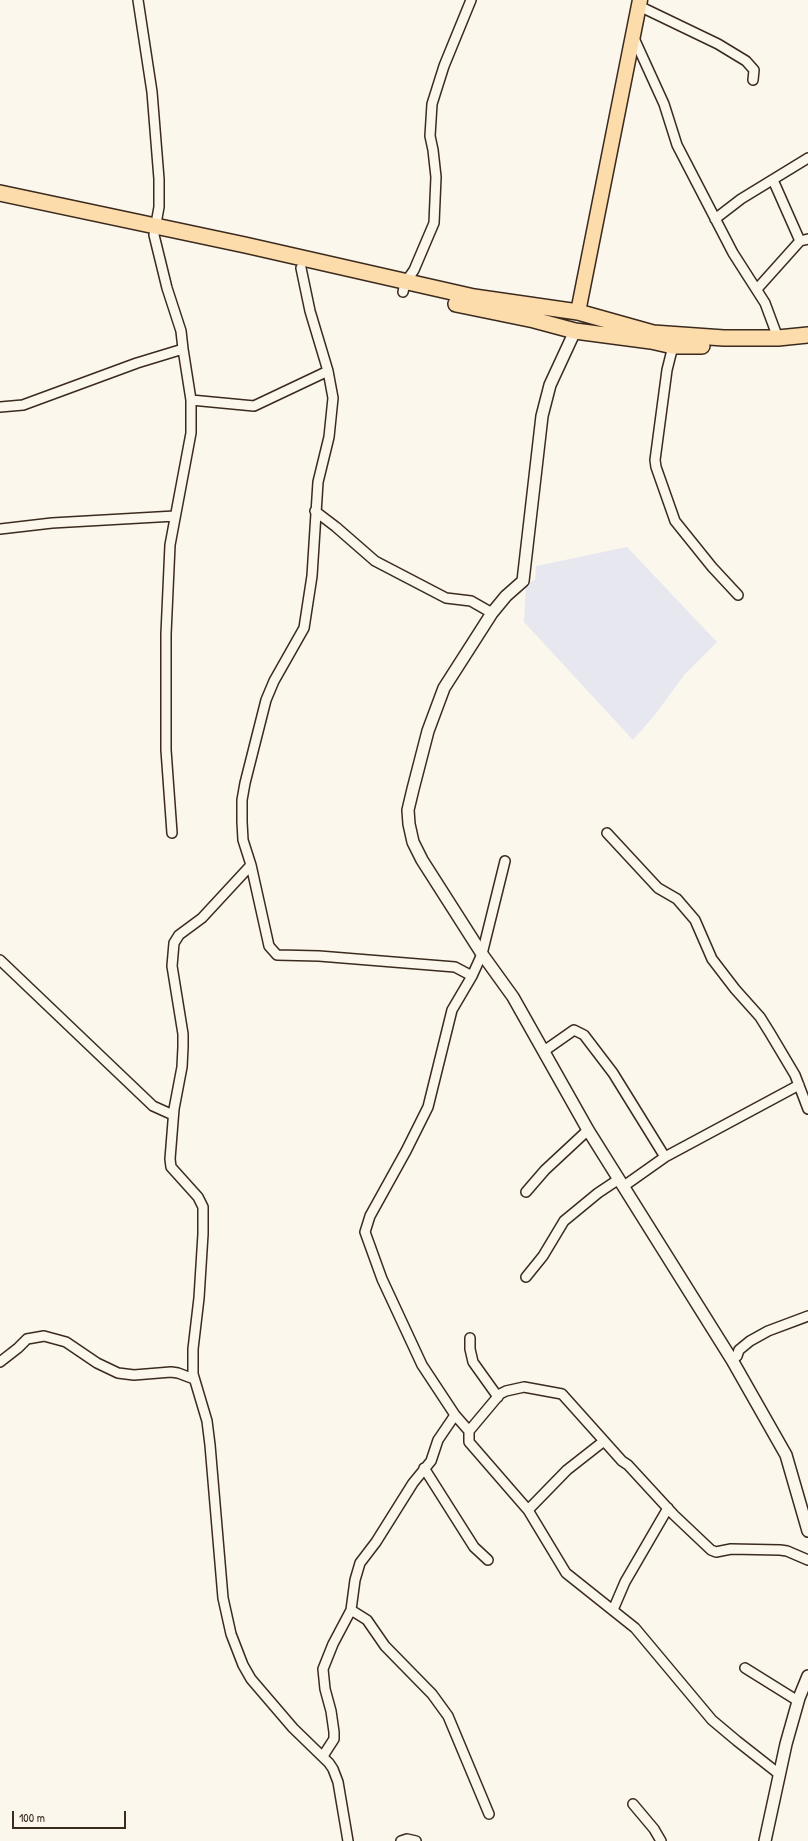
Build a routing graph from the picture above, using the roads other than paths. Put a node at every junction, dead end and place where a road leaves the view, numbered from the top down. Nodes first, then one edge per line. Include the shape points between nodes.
1 (138, 0) edge
2 (471, 0) edge
3 (640, 3) edge
4 (633, 36) junction
5 (753, 80) dead end
6 (808, 158) edge
7 (773, 180) junction
8 (0, 193) edge
9 (0, 203) edge
10 (91, 217) junction
11 (715, 219) junction
12 (155, 231) junction
13 (804, 240) edge
14 (300, 268) junction
15 (404, 287) junction
16 (757, 289) junction
17 (473, 302) junction
18 (554, 309) junction
19 (578, 312) junction
20 (597, 317) junction
21 (550, 324) junction
22 (574, 331) junction
23 (594, 333) junction
24 (808, 335) edge
25 (652, 337) junction
26 (778, 338) junction
27 (808, 345) edge
28 (673, 346) junction
29 (183, 349) junction
30 (328, 371) junction
31 (190, 400) junction
32 (0, 407) edge
33 (315, 511) junction
34 (175, 516) junction
35 (0, 529) edge
36 (738, 594) dead end
37 (492, 612) junction
38 (607, 832) dead end
39 (172, 833) dead end
40 (504, 862) dead end
41 (251, 865) junction
42 (482, 954) junction
43 (0, 960) edge
44 (472, 976) junction
45 (544, 1051) junction
46 (799, 1085) junction
47 (808, 1109) edge
48 (173, 1115) junction
49 (588, 1130) junction
50 (665, 1156) junction
51 (621, 1182) junction
52 (526, 1192) dead end
53 (526, 1277) dead end
54 (808, 1316) edge
55 (470, 1338) dead end
56 (732, 1360) junction
57 (0, 1362) edge
58 (194, 1379) junction
59 (498, 1397) junction
60 (455, 1415) junction
61 (469, 1431) junction
62 (604, 1441) junction
63 (424, 1468) junction
64 (668, 1508) junction
65 (528, 1510) junction
66 (808, 1530) edge
67 (488, 1560) dead end
68 (808, 1560) edge
69 (351, 1610) junction
70 (613, 1610) junction
71 (745, 1668) dead end
72 (808, 1676) edge
73 (802, 1696) edge
74 (323, 1756) junction
75 (779, 1774) junction
76 (633, 1804) dead end
77 (489, 1814) dead end
78 (348, 1841) edge
79 (401, 1841) edge
80 (416, 1841) edge
81 (661, 1841) edge
82 (765, 1841) edge

1 - 12 street via 152,92 159,179 159,206
2 - 15 street via 444,66 432,104 430,136 436,177 434,223
3 - 4 main road
3 - 5 street via 746,61 754,70
4 - 11 street via 664,104 677,145
4 - 19 main road
6 - 7 street
7 - 11 street via 741,199
7 - 13 street
8 - 10 highway
9 - 10 highway
10 - 12 highway
11 - 16 street via 733,253
12 - 14 highway
12 - 15 highway
12 - 29 street via 167,288 181,331
13 - 16 street
14 - 15 highway
14 - 30 street
15 - 17 highway
16 - 26 street via 770,314
17 - 18 highway
17 - 21 highway
18 - 19 highway
18 - 21 highway
19 - 20 highway
20 - 23 highway
20 - 25 highway
21 - 22 highway
22 - 23 highway
22 - 37 street via 550,386 542,416 523,581
23 - 25 highway
24 - 26 highway
25 - 26 highway
25 - 28 highway
27 - 28 highway
28 - 36 street via 667,370 656,468 675,521 712,567
29 - 31 street
29 - 32 street via 137,363 24,405
30 - 31 street via 254,406
30 - 33 street via 334,408 318,482
31 - 34 street via 191,433
33 - 37 street via 376,561 446,598 471,601
33 - 41 street via 312,576 304,628 266,700 245,783 242,800 243,840
34 - 35 street via 52,523
34 - 39 street via 169,565 165,710
37 - 42 street via 444,688 428,731 408,810 408,824 422,860
38 - 46 street via 658,888 677,899 695,920 712,959 760,1017
40 - 42 street
41 - 44 street via 269,946 277,955 455,967
41 - 48 street via 202,918 179,935 174,943 172,966 183,1047
42 - 44 street
42 - 45 street via 513,997
43 - 48 street via 153,1106
44 - 60 street via 452,1010 428,1107 370,1216 365,1232 382,1279 422,1365
45 - 49 street
45 - 50 street via 574,1030 584,1034 613,1073
46 - 47 street
46 - 50 street
48 - 58 street via 171,1167 198,1197 203,1207 199,1298 192,1349
49 - 51 street
49 - 52 street via 545,1170
50 - 51 street
51 - 53 street via 598,1193 564,1221 543,1256
51 - 56 street
54 - 56 street via 768,1331 750,1341
55 - 59 street via 474,1362
56 - 66 street via 786,1455
57 - 58 street via 27,1339 44,1336 66,1342 97,1363 118,1373 134,1376 178,1372
58 - 74 street via 207,1421 223,1598 231,1634 251,1679 293,1728
59 - 61 street
59 - 62 street via 506,1391 524,1387 562,1394
60 - 61 street
60 - 63 street via 438,1440 432,1460
61 - 65 street via 469,1442
62 - 64 street
62 - 65 street via 567,1470
63 - 67 street via 474,1547
63 - 69 street via 360,1563
64 - 68 street via 716,1552 731,1549 780,1550
64 - 70 street via 624,1582
65 - 70 street via 566,1573
69 - 74 street via 323,1669 334,1732 334,1739
69 - 77 street via 367,1620 385,1646 432,1694 448,1716
70 - 75 street via 642,1635 712,1720
71 - 73 street
72 - 73 street
73 - 75 street
74 - 78 street via 336,1775
75 - 82 street
76 - 81 street
79 - 80 street

